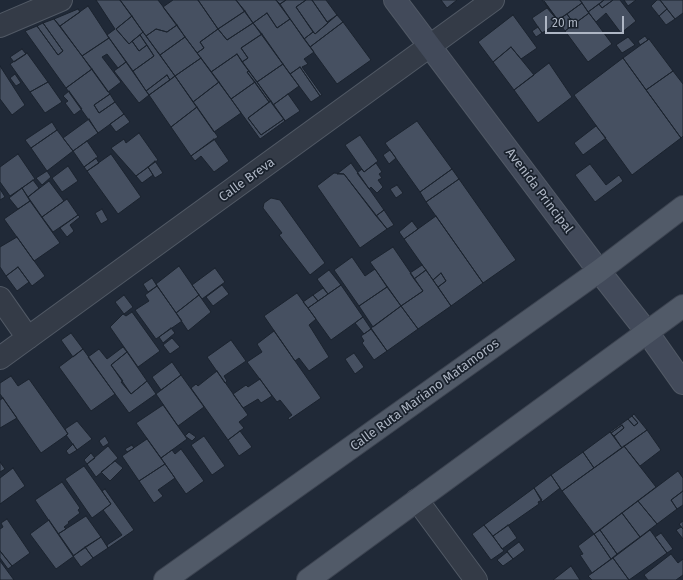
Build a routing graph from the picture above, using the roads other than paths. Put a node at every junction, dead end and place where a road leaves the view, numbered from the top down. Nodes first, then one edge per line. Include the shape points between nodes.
1 (61, 0) edge
2 (395, 0) edge
3 (493, 0) edge
4 (0, 26) edge
5 (431, 46) junction
6 (683, 207) edge
7 (599, 271) junction
8 (0, 298) edge
9 (683, 306) edge
10 (647, 332) junction
11 (28, 338) junction
12 (0, 358) edge
13 (683, 383) edge
14 (417, 500) junction
15 (165, 580) edge
16 (308, 580) edge
17 (476, 580) edge

1 - 4 street
2 - 5 street, Avenida Principal
3 - 5 street, Calle Breva
5 - 7 street, Avenida Principal
5 - 11 street, Calle Breva
6 - 7 main road, Calle Ruta Mariano Matamoros
7 - 10 street, Avenida Principal
7 - 15 main road, Calle Ruta Mariano Matamoros
8 - 11 street
9 - 10 main road
10 - 13 street, Avenida Principal
10 - 14 main road
11 - 12 street, Calle Breva
14 - 16 main road
14 - 17 street

